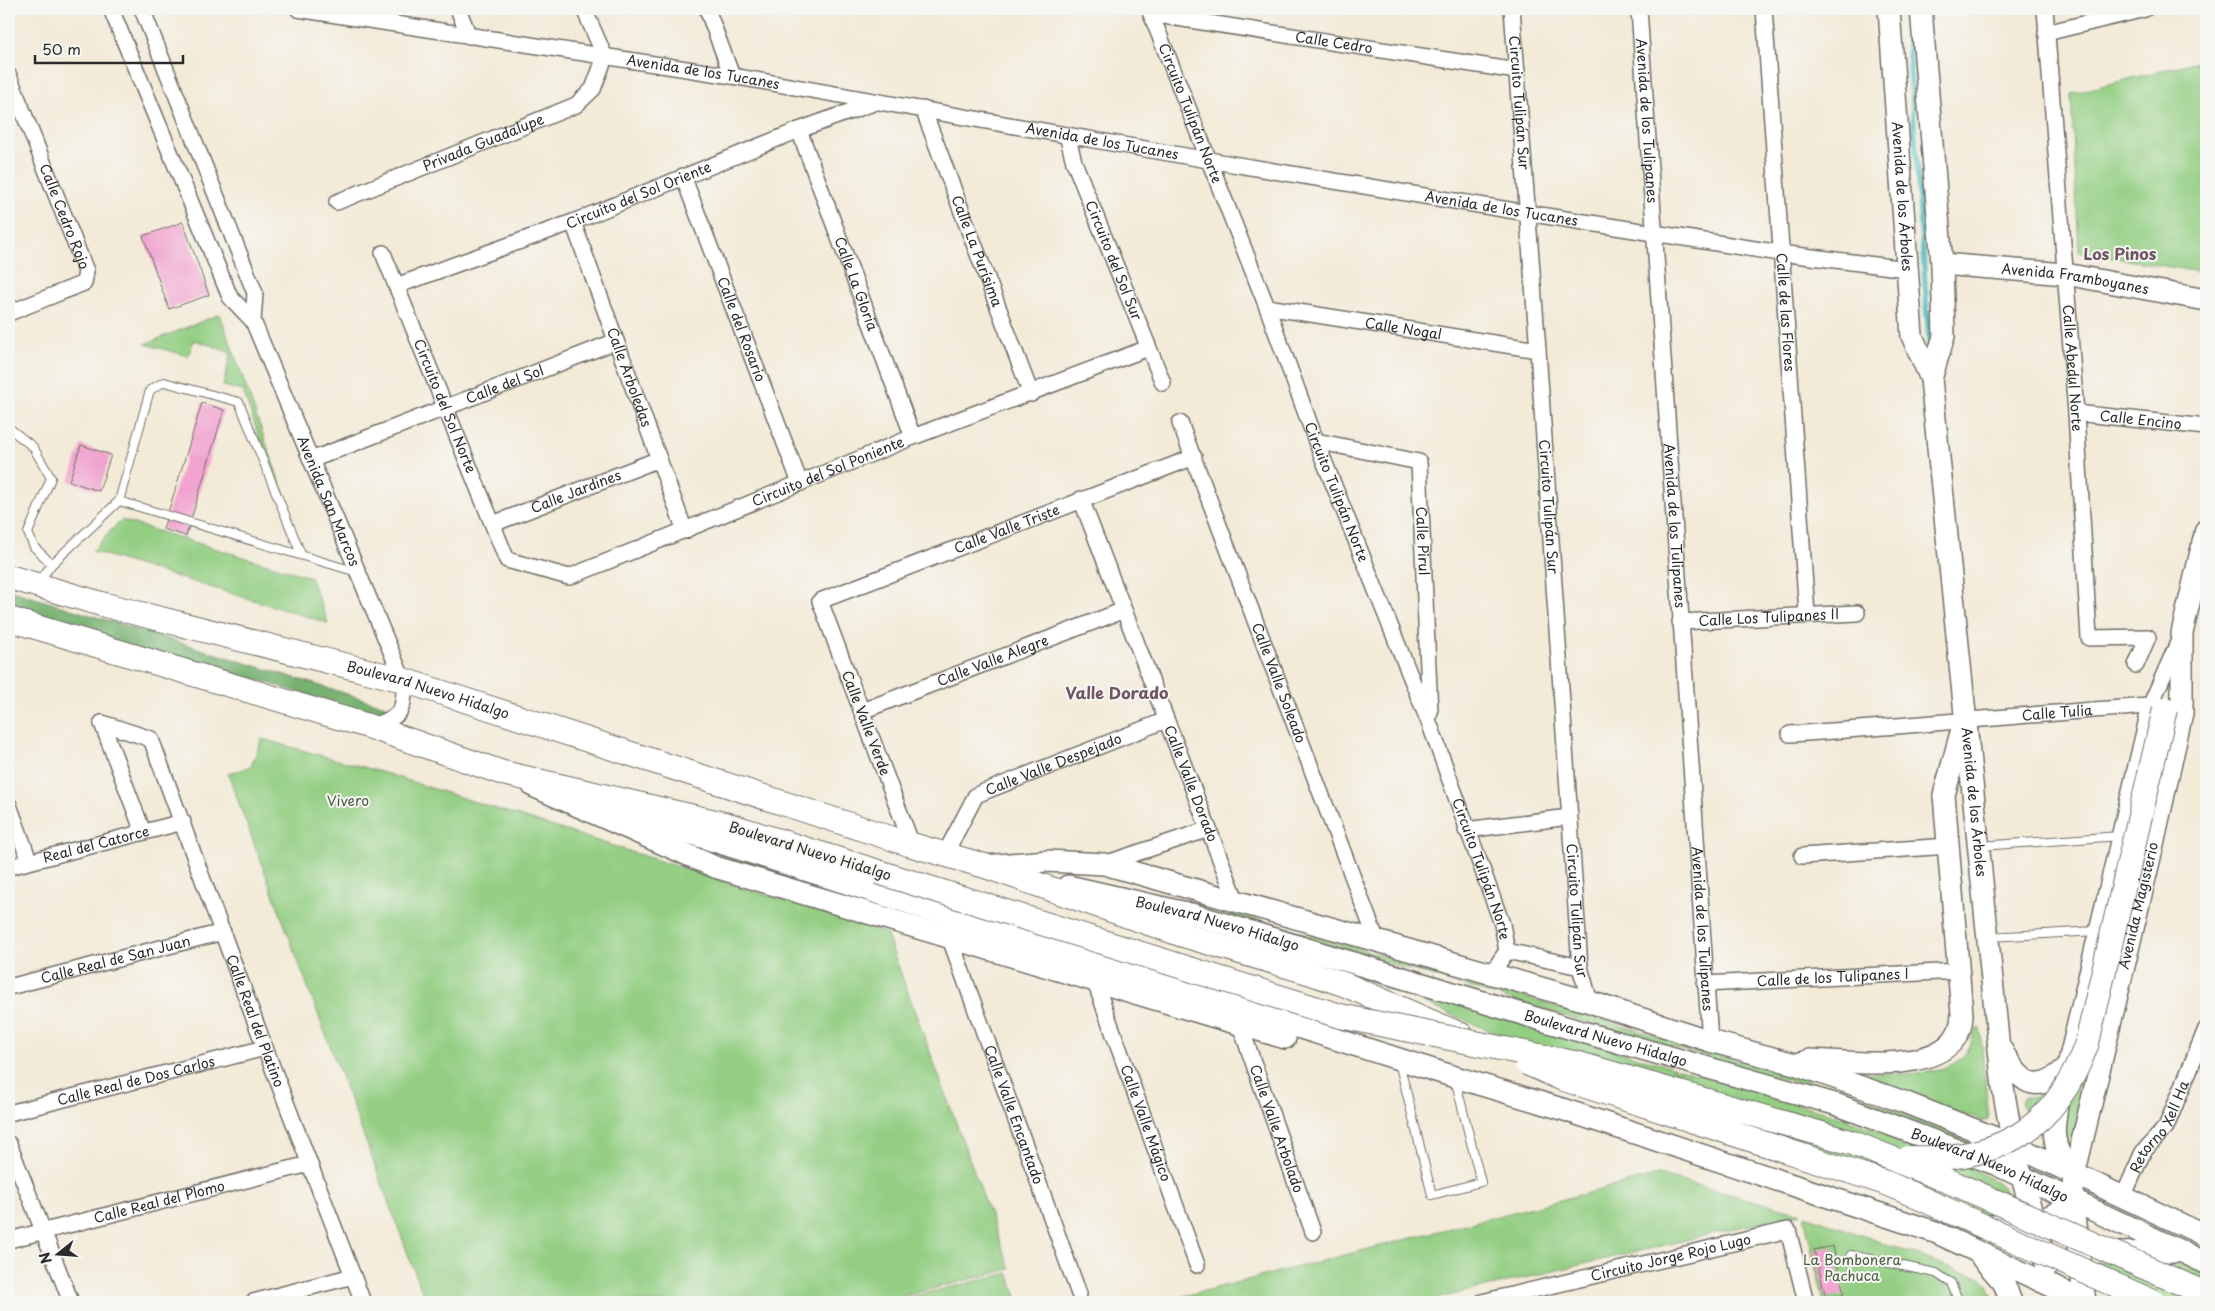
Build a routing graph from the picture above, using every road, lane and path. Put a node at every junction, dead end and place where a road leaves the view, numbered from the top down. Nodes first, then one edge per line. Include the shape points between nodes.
1 (111, 9) edge
2 (142, 9) edge
3 (298, 9) edge
4 (458, 9) edge
5 (584, 9) edge
6 (707, 9) edge
7 (1512, 9) edge
8 (1638, 9) edge
9 (1764, 9) edge
10 (1889, 9) edge
11 (1921, 9) edge
12 (2044, 9) edge
13 (2145, 9) edge
14 (1150, 12) edge
15 (2046, 33) junction
16 (469, 36) junction
17 (605, 57) junction
18 (1516, 71) junction
19 (9, 76) edge
20 (732, 76) junction
21 (878, 101) junction
22 (923, 109) junction
23 (798, 130) junction
24 (1067, 135) junction
25 (1208, 160) junction
26 (684, 176) junction
27 (337, 202) dead end
28 (1527, 213) junction
29 (573, 222) junction
30 (1653, 232) junction
31 (383, 253) dead end
32 (1780, 253) junction
33 (1942, 264) junction
34 (1907, 269) junction
35 (2065, 274) junction
36 (396, 286) junction
37 (2206, 300) edge
38 (1267, 307) junction
39 (9, 313) edge
40 (253, 321) junction
41 (614, 342) junction
42 (1148, 348) junction
43 (1538, 350) junction
44 (1931, 379) junction
45 (1163, 383) dead end
46 (1032, 394) junction
47 (446, 408) junction
48 (2076, 413) junction
49 (1180, 423) dead end
50 (2206, 427) edge
51 (9, 428) edge
52 (913, 437) junction
53 (1316, 442) junction
54 (1194, 457) junction
55 (659, 459) junction
56 (311, 460) junction
57 (800, 483) junction
58 (1081, 499) junction
59 (120, 501) junction
60 (493, 524) junction
61 (2206, 530) edge
62 (685, 531) junction
63 (301, 554) junction
64 (507, 560) joint
65 (52, 564) junction
66 (359, 572) junction
67 (9, 577) edge
68 (36, 585) junction
69 (820, 601) joint
70 (1124, 610) junction
71 (1857, 612) dead end
72 (1807, 614) junction
73 (9, 619) edge
74 (1680, 622) junction
75 (2182, 633) junction
76 (2136, 665) dead end
77 (403, 680) junction
78 (2158, 707) junction
79 (862, 711) junction
80 (1964, 719) junction
81 (1166, 720) junction
82 (1430, 725) junction
83 (368, 726) junction
84 (1790, 734) dead end
85 (503, 773) junction
86 (9, 805) edge
87 (1569, 817) junction
88 (183, 822) junction
89 (1209, 829) junction
90 (1466, 830) junction
91 (143, 832) junction
92 (2120, 836) junction
93 (912, 845) junction
94 (1949, 846) junction
95 (1980, 846) junction
96 (945, 854) junction
97 (1802, 856) dead end
98 (29, 860) junction
99 (1104, 864) junction
100 (9, 866) edge
101 (985, 866) junction
102 (1236, 900) junction
103 (2097, 931) junction
104 (223, 932) junction
105 (949, 936) junction
106 (1988, 937) junction
107 (1377, 940) junction
108 (1507, 951) junction
109 (1580, 967) junction
110 (1959, 971) junction
111 (1491, 974) junction
112 (1095, 982) junction
113 (1705, 984) junction
114 (9, 987) edge
115 (1590, 1002) junction
116 (1240, 1025) junction
117 (2206, 1029) edge
118 (1710, 1042) junction
119 (1998, 1043) junction
120 (265, 1048) junction
121 (1398, 1059) junction
122 (1796, 1064) junction
123 (2064, 1070) junction
124 (1454, 1078) junction
125 (2090, 1112) junction
126 (9, 1113) edge
127 (9, 1144) edge
128 (2013, 1145) junction
129 (1889, 1157) junction
130 (310, 1164) junction
131 (2074, 1175) junction
132 (2023, 1178) junction
133 (2123, 1197) junction
134 (2072, 1202) junction
135 (2036, 1221) junction
136 (2179, 1223) junction
137 (43, 1231) junction
138 (1313, 1232) dead end
139 (1935, 1232) junction
140 (2206, 1236) edge
141 (9, 1240) edge
142 (1973, 1250) junction
143 (2182, 1252) junction
144 (2079, 1255) junction
145 (1851, 1256) dead end
146 (2206, 1263) edge
147 (1197, 1265) dead end
148 (353, 1276) junction
149 (1079, 1294) dead end
150 (2052, 1294) edge
151 (2206, 1294) edge
152 (72, 1302) edge
153 (253, 1302) edge
154 (363, 1302) edge
155 (1482, 1302) edge
156 (1806, 1302) edge
157 (1959, 1302) edge
158 (2011, 1302) edge
159 (2086, 1302) edge
160 (2153, 1302) edge

1 - 40 street, Avenida San Marcos via 230,298
2 - 40 street, Avenida San Marcos via 255,293
3 - 16 street, Avenida de los Tucanes
4 - 16 street
5 - 17 street
6 - 20 street
7 - 18 street, Circuito Tulipán Sur
8 - 30 street, Avenida de los Tulipanes
9 - 32 street, Calle de las Flores
10 - 34 main road, Avenida de los Árboles
11 - 33 main road, Avenida de los Árboles
12 - 15 street, Calle Abedul Norte
13 - 15 street
14 - 18 street, Calle Cedro
14 - 25 street, Circuito Tulipán Norte
15 - 35 street, Calle Abedul Norte
16 - 17 street, Avenida de los Tucanes
17 - 20 street, Avenida de los Tucanes
17 - 27 street, Privada Guadalupe via 594,88 576,105
18 - 28 street, Circuito Tulipán Sur
19 - 39 street, Calle Cedro Rojo via 86,278 84,283
20 - 21 street, Avenida de los Tucanes
21 - 22 street, Avenida de los Tucanes
21 - 23 street, Circuito del Sol Oriente
22 - 24 street, Avenida de los Tucanes
22 - 46 street, Calle La Purísima
23 - 26 street, Circuito del Sol Oriente
23 - 52 street, Calle La Gloria
24 - 25 street, Avenida de los Tucanes
24 - 42 street, Circuito del Sol Sur via 1074,162
25 - 28 street, Avenida de los Tucanes
25 - 38 street, Circuito Tulipán Norte
26 - 29 street, Circuito del Sol Oriente
26 - 57 street, Calle del Rosario
28 - 30 street, Avenida de los Tucanes
28 - 43 street, Circuito Tulipán Sur
29 - 36 street, Circuito del Sol Oriente
29 - 41 street, Calle Arboledas
30 - 32 street, Avenida de los Tucanes
30 - 74 street, Avenida de los Tulipanes
31 - 36 street, Circuito del Sol Norte
32 - 34 street, Avenida de los Tucanes
32 - 72 street, Calle de las Flores
33 - 35 main road, Avenida Framboyanes
33 - 44 main road, Avenida de los Árboles via 1944,336
34 - 44 main road, Avenida de los Árboles via 1912,336
35 - 37 main road, Avenida Framboyanes
35 - 48 street, Calle Abedul Norte
36 - 47 street, Circuito del Sol Norte
38 - 43 street, Calle Nogal
38 - 53 street, Circuito Tulipán Norte
40 - 56 street, Avenida San Marcos
41 - 47 street, Calle del Sol
41 - 55 street, Calle Arboledas
42 - 45 street, Circuito del Sol Sur
42 - 46 street, Circuito del Sol Poniente
43 - 87 street, Circuito Tulipán Sur
44 - 80 main road, Avenida de los Árboles
46 - 52 street, Circuito del Sol Poniente
47 - 56 street, Calle del Sol
47 - 60 street, Circuito del Sol Norte
48 - 50 street, Calle Encino
48 - 76 street, Calle Abedul Norte via 2089,638 2148,637
49 - 54 street, Calle Valle Soleado
51 - 65 lane via 33,447 51,478 28,533 34,547
52 - 57 street, Circuito del Sol Poniente
53 - 82 street, Circuito Tulipán Norte
53 - 82 street, Calle Pirul via 1420,462
54 - 58 street, Calle Valle Triste
54 - 107 street, Calle Valle Soleado
55 - 60 street, Calle Jardines
55 - 62 street, Calle Arboledas
56 - 66 street, Avenida San Marcos
57 - 62 street, Circuito del Sol Poniente
58 - 69 street, Calle Valle Triste
58 - 70 street, Calle Valle Dorado
59 - 63 lane
59 - 63 lane via 150,390 164,382 239,402
59 - 65 lane
60 - 64 street, Circuito del Sol Norte
61 - 75 main road, Avenida Magisterio
62 - 64 street, Circuito del Sol Poniente via 569,577
63 - 66 lane
65 - 68 lane
66 - 77 street, Avenida San Marcos
67 - 68 main road, Boulevard Nuevo Hidalgo
68 - 77 main road, Boulevard Nuevo Hidalgo
69 - 79 street, Calle Valle Verde
70 - 79 street, Calle Valle Alegre
70 - 81 street, Calle Valle Dorado
71 - 72 street, Calle Los Tulipanes II
72 - 74 street, Calle Los Tulipanes II
73 - 83 main road, Boulevard Nuevo Hidalgo
74 - 113 street, Avenida de los Tulipanes
75 - 78 main road
75 - 125 main road, Avenida Magisterio via 2182,712
77 - 83 street via 403,709 389,721
77 - 93 main road, Boulevard Nuevo Hidalgo
78 - 80 street, Calle Tulia
78 - 92 street
78 - 129 main road, bridge via 2087,1043 2064,1092 2020,1136 1998,1147 1941,1160
79 - 93 street, Calle Valle Verde
80 - 84 street, Calle Tulia
80 - 94 main road via 1944,794
80 - 95 main road, Avenida de los Árboles
81 - 89 street, Calle Valle Dorado
81 - 96 street, Calle Valle Despejado via 976,795
82 - 90 street, Circuito Tulipán Norte
83 - 85 main road, Boulevard Nuevo Hidalgo
85 - 105 main road, Boulevard Nuevo Hidalgo via 715,867
85 - 121 main road, Boulevard Nuevo Hidalgo
85 - 129 main road, Boulevard Nuevo Hidalgo, bridge via 728,825 1340,1016 1579,1064 1844,1140
86 - 98 street
87 - 90 street
87 - 109 street, Circuito Tulipán Sur
88 - 91 street, Real del Catorce
88 - 91 street, Calle Real del Platino via 151,739 102,723
88 - 104 street, Calle Real del Platino
89 - 99 street
89 - 102 street, Calle Valle Dorado
90 - 108 street, Circuito Tulipán Norte via 1502,924
91 - 98 street, Real del Catorce
92 - 95 lane
92 - 103 street
93 - 96 main road, Boulevard Nuevo Hidalgo
94 - 97 street
94 - 110 main road
95 - 106 main road, Avenida de los Árboles
96 - 101 main road, Boulevard Nuevo Hidalgo
98 - 100 street, Real del Catorce
99 - 101 main road via 1047,861
99 - 102 main road
101 - 132 main road, Boulevard Nuevo Hidalgo via 1195,915 1838,1105 1931,1139
101 - 160 main road, Boulevard Nuevo Hidalgo, bridge via 1180,934 1346,985 1561,1078 1889,1184
102 - 107 main road
103 - 106 lane
103 - 123 street
104 - 114 street, Calle Real de San Juan
104 - 120 street, Calle Real del Platino
105 - 112 main road, Boulevard Nuevo Hidalgo
105 - 149 street, Calle Valle Encantado
106 - 119 main road, Avenida de los Árboles
107 - 111 main road
108 - 109 street
108 - 111 street, Circuito Tulipán Norte
109 - 115 street, Circuito Tulipán Sur
110 - 113 street, Calle de los Tulipanes I
110 - 122 main road via 1962,1028 1958,1036 1939,1052 1911,1062 1810,1060
111 - 115 main road
112 - 116 main road, Boulevard Nuevo Hidalgo
112 - 147 street, Calle Valle Mágico
113 - 118 street, Avenida de los Tulipanes
115 - 118 main road
116 - 121 main road, Boulevard Nuevo Hidalgo via 1321,1049
116 - 138 street, Calle Valle Arbolado
117 - 133 street, Retorno Xell Ha via 2166,1127 2143,1152
118 - 122 main road
119 - 123 main road via 2023,1080 2045,1084
119 - 128 main road, Avenida de los Árboles
120 - 126 street, Calle Real de Dos Carlos
120 - 130 street, Calle Real del Platino
121 - 124 main road, Boulevard Nuevo Hidalgo
121 - 124 lane via 1432,1195 1481,1182
122 - 128 main road
123 - 131 main road via 2052,1127 2058,1155
124 - 139 main road, Boulevard Nuevo Hidalgo via 1571,1112
125 - 131 main road, Avenida Magisterio
125 - 133 main road via 2090,1154 2094,1170
127 - 137 street
128 - 131 main road
128 - 132 main road, Avenida de los Árboles
129 - 151 main road, Boulevard Nuevo Hidalgo, bridge
130 - 137 street, Calle Real del Plomo
130 - 148 street, Calle Real del Platino
131 - 133 main road
131 - 134 main road, Avenida Magisterio
132 - 134 main road, Boulevard Nuevo Hidalgo
132 - 135 main road, Avenida de los Árboles
133 - 136 main road
134 - 135 main road via 2053,1217
134 - 136 main road
134 - 143 main road, Boulevard Nuevo Hidalgo
134 - 144 main road, Avenida Magisterio
135 - 139 main road
135 - 150 main road, Avenida de los Árboles
136 - 140 main road
137 - 141 street, Calle Real del Plomo
137 - 152 street
139 - 142 main road, Boulevard Nuevo Hidalgo
142 - 150 main road, Boulevard Nuevo Hidalgo
142 - 158 main road via 2004,1283
143 - 144 main road
143 - 146 main road, Boulevard Nuevo Hidalgo
144 - 150 main road via 2062,1266
144 - 159 main road, Avenida Magisterio
145 - 157 lane via 1936,1273 1951,1283
148 - 153 street
148 - 154 street, Calle Real del Platino
150 - 159 main road, Boulevard Nuevo Hidalgo
155 - 156 street, Circuito Jorge Rojo Lugo via 1788,1230

